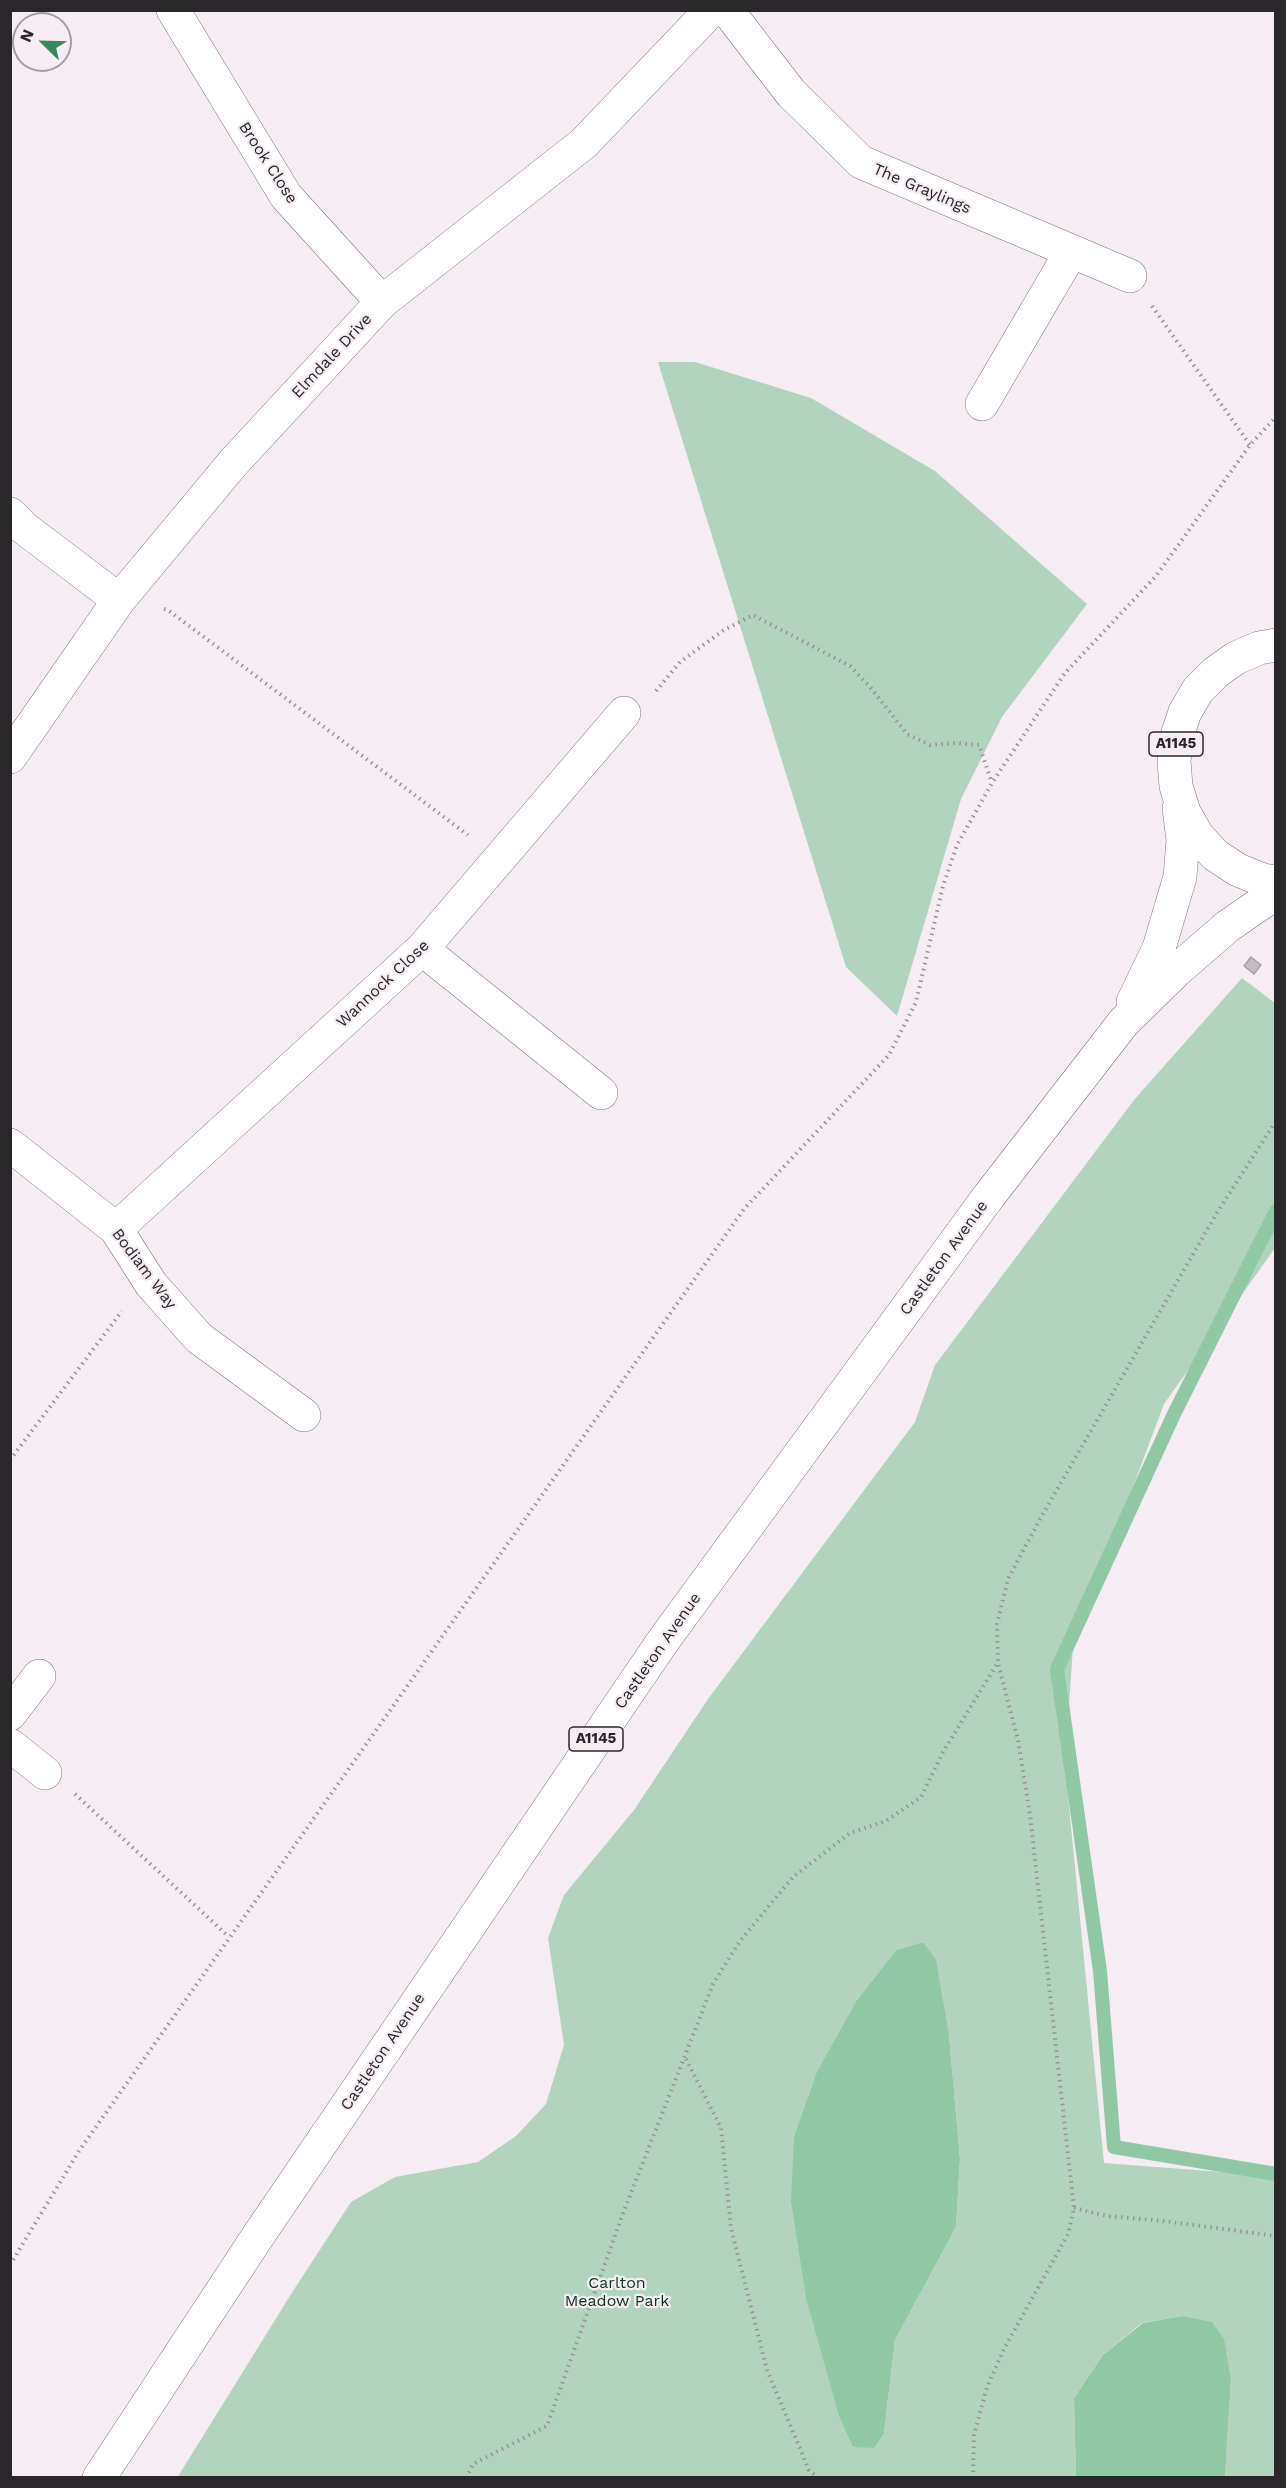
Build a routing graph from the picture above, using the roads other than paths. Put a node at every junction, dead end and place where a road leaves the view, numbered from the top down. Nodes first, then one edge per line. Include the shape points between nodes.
1 (173, 10) edge
2 (711, 10) edge
3 (726, 10) edge
4 (1071, 252) junction
5 (1130, 276) road end
6 (382, 302) junction
7 (982, 404) dead end
8 (10, 514) edge
9 (119, 600) junction
10 (1275, 645) edge
11 (624, 713) road end
12 (10, 757) edge
13 (1176, 786) junction
14 (1275, 882) edge
15 (1275, 893) edge
16 (422, 949) junction
17 (1123, 1023) junction
18 (601, 1093) dead end
19 (10, 1145) edge
20 (116, 1229) junction
21 (304, 1415) dead end
22 (39, 1676) dead end
23 (10, 1714) edge
24 (10, 1745) edge
25 (45, 1773) road end
26 (99, 2478) edge

1 - 6 street, Brook Close via 286,196
2 - 6 street, Elmdale Drive via 584,143
3 - 4 street, The Graylings via 791,93 861,162
4 - 5 street, The Graylings
4 - 7 street
6 - 9 street, Elmdale Drive via 233,463
8 - 9 street
9 - 12 street, Elmdale Drive
10 - 13 street, Castleton Avenue / A1145 via 1236,658 1198,690 1177,736
11 - 16 street, Wannock Close
13 - 14 street, Castleton Avenue / A1145 via 1193,828 1215,855 1238,870
13 - 17 street, Castleton Avenue / A1145 via 1183,840 1180,877 1159,948
15 - 17 street, Castleton Avenue / A1145 via 1228,926
16 - 18 street
16 - 20 street, Wannock Close
17 - 26 street, Castleton Avenue / A1145 via 982,1206 663,1641 258,2236
19 - 20 street, Bodiam Way
20 - 21 street, Bodiam Way via 151,1284 199,1338
22 - 23 street
24 - 25 street

